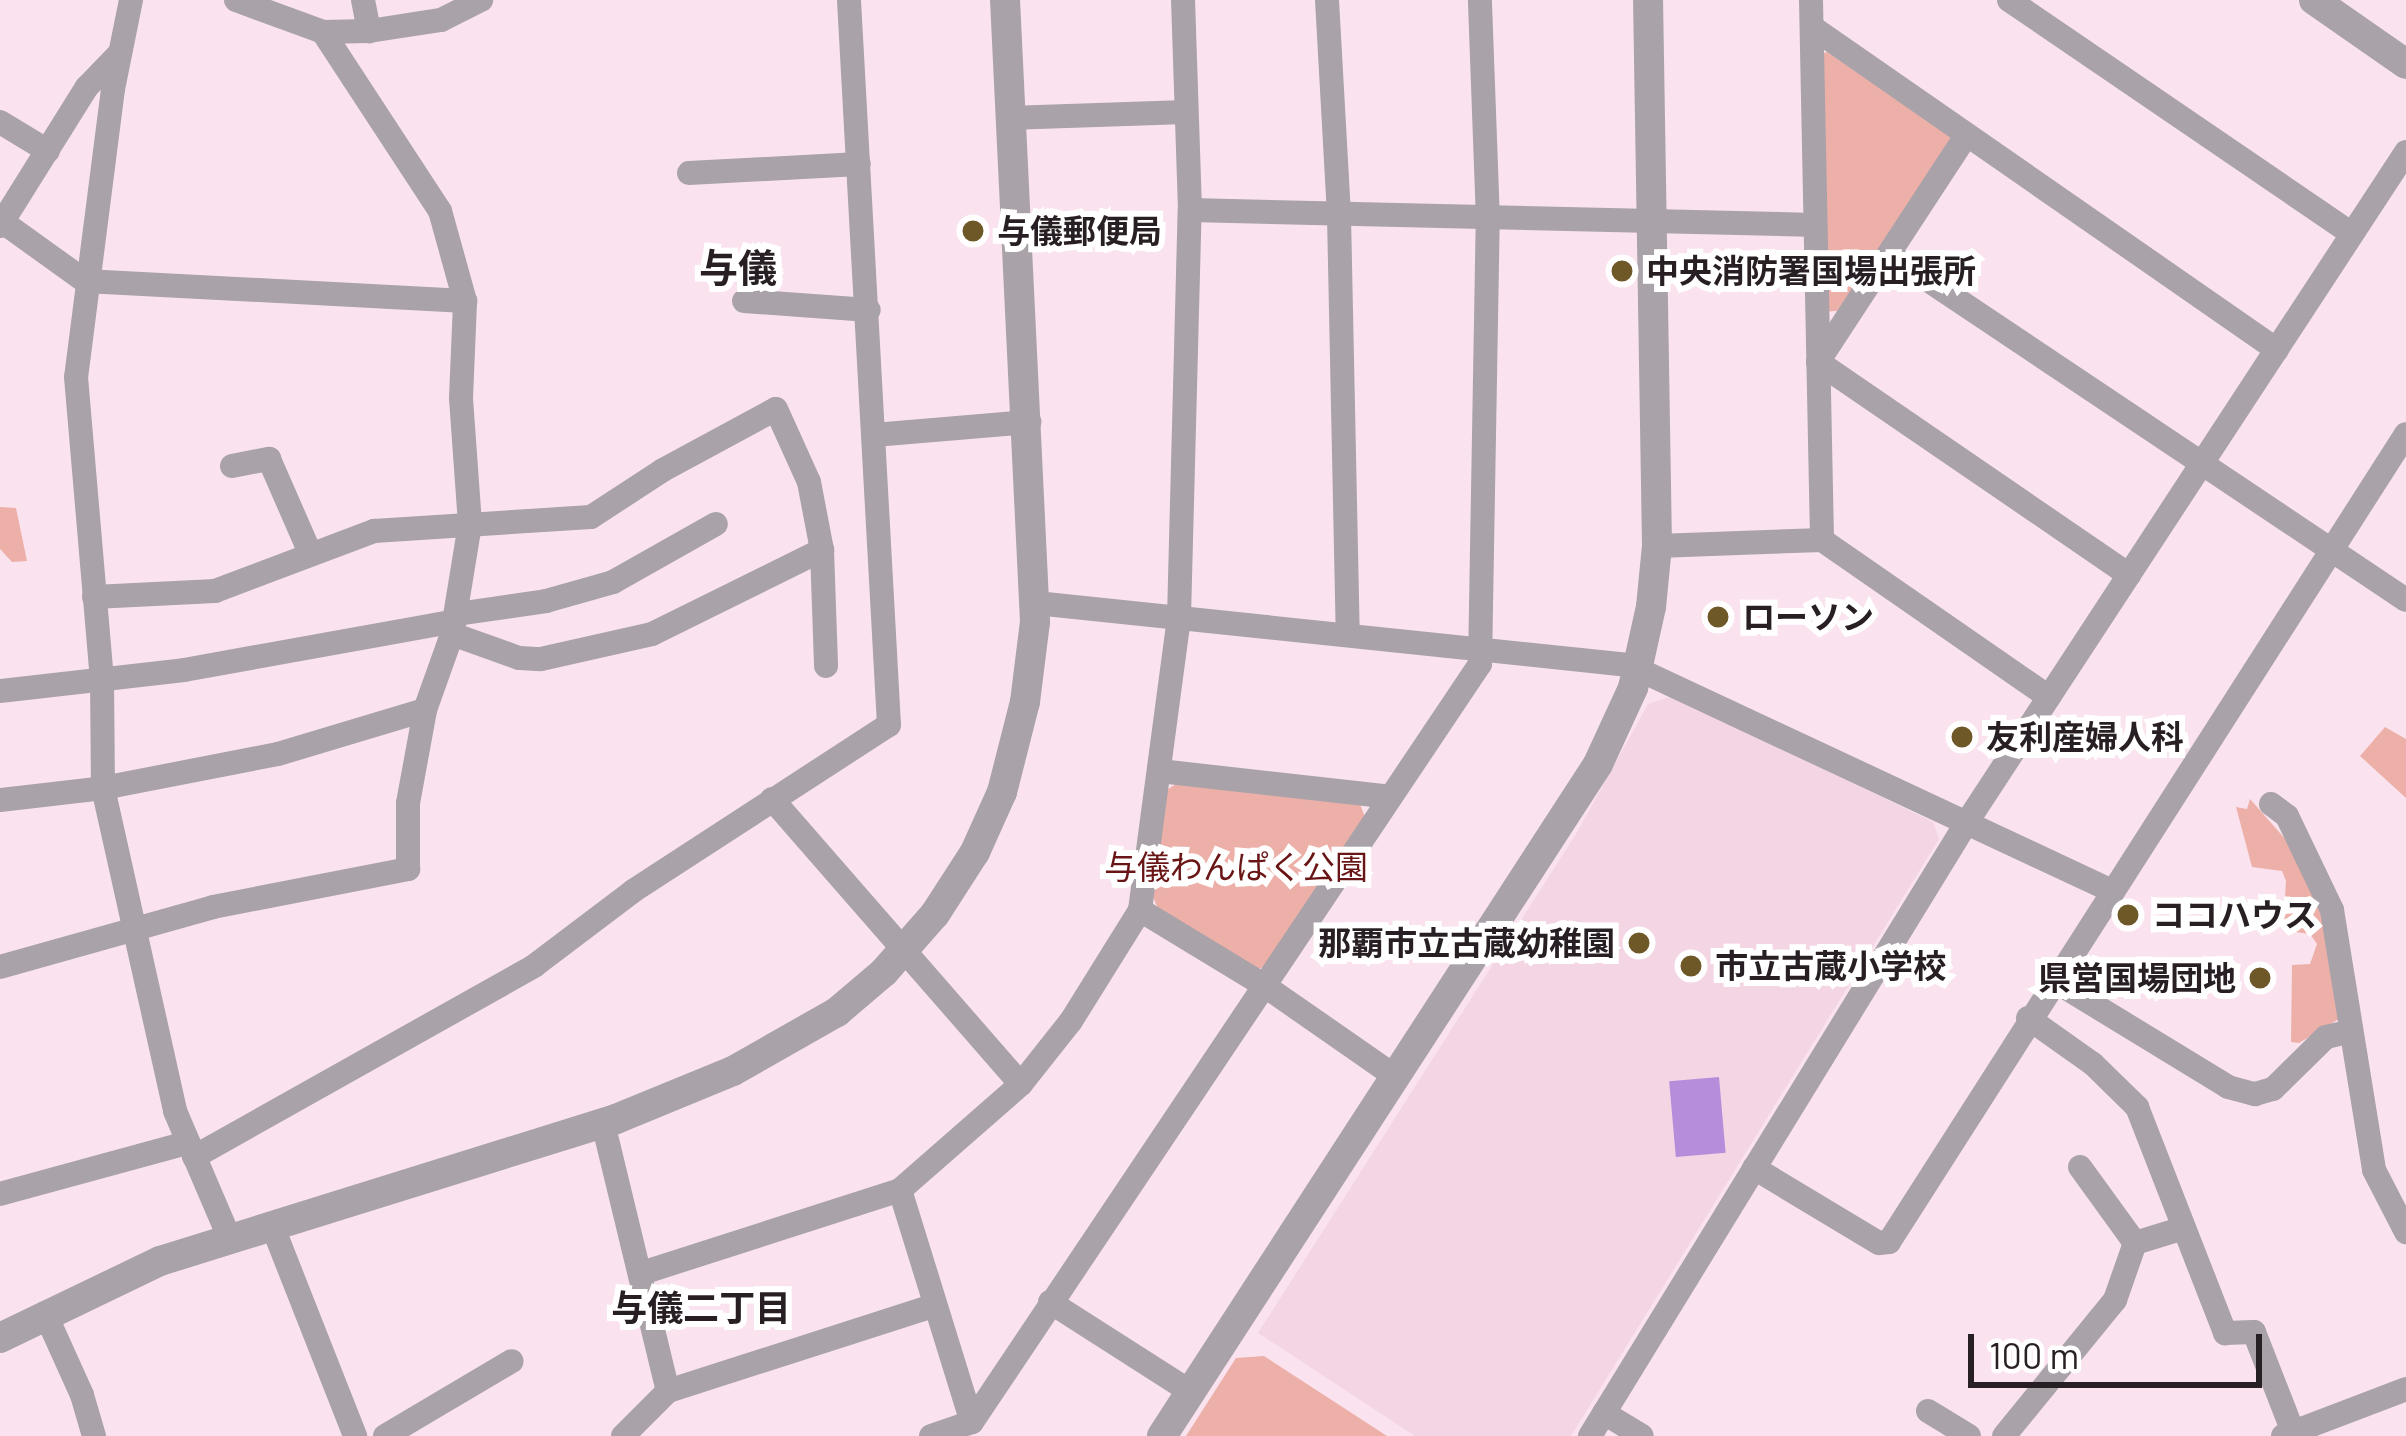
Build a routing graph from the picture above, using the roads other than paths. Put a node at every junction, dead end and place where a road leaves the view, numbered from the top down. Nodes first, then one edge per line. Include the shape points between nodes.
1 (131, 0) edge
2 (236, 0) edge
3 (363, 0) edge
4 (481, 0) edge
5 (849, 0) edge
6 (1005, 0) edge
7 (1183, 0) edge
8 (1327, 0) edge
9 (1480, 0) edge
10 (1648, 0) edge
11 (1811, 0) edge
12 (2009, 0) edge
13 (2314, 0) edge
14 (1812, 27) junction
15 (369, 31) junction
16 (323, 32) junction
17 (119, 54) junction
18 (2406, 64) edge
19 (1186, 112) junction
20 (1011, 118) junction
21 (0, 122) edge
22 (1965, 137) junction
23 (48, 151) junction
24 (2406, 152) edge
25 (859, 164) junction
26 (689, 173) dead end
27 (1190, 210) junction
28 (1339, 216) junction
29 (1488, 220) junction
30 (1652, 221) junction
31 (1, 222) edge
32 (1815, 225) junction
33 (2352, 234) junction
34 (1892, 256) junction
35 (85, 280) junction
36 (465, 301) junction
37 (745, 301) dead end
38 (868, 310) junction
39 (2277, 350) junction
40 (1818, 362) junction
41 (1029, 422) junction
42 (2406, 434) edge
43 (874, 436) junction
44 (2201, 465) junction
45 (232, 466) dead end
46 (470, 524) junction
47 (716, 524) dead end
48 (1822, 540) junction
49 (1657, 546) junction
50 (2331, 549) junction
51 (822, 550) junction
52 (310, 553) junction
53 (2129, 575) junction
54 (94, 597) junction
55 (2406, 599) edge
56 (1036, 603) junction
57 (1179, 617) junction
58 (455, 623) junction
59 (1348, 634) junction
60 (1483, 647) junction
61 (826, 666) dead end
62 (1639, 667) junction
63 (102, 677) junction
64 (0, 691) edge
65 (2049, 697) junction
66 (424, 710) junction
67 (1160, 771) junction
68 (103, 788) junction
69 (1390, 797) junction
70 (0, 800) edge
71 (772, 800) junction
72 (2271, 804) dead end
73 (1966, 822) junction
74 (2110, 890) junction
75 (1140, 910) junction
76 (133, 927) junction
77 (902, 953) junction
78 (0, 967) edge
79 (2053, 980) junction
80 (1265, 986) junction
81 (2028, 1018) junction
82 (2348, 1031) junction
83 (1396, 1077) junction
84 (1022, 1084) junction
85 (603, 1123) junction
86 (190, 1150) junction
87 (1754, 1168) junction
88 (2080, 1168) dead end
89 (900, 1190) junction
90 (0, 1194) edge
91 (272, 1225) junction
92 (2184, 1228) junction
93 (2406, 1232) edge
94 (230, 1237) junction
95 (2135, 1243) junction
96 (642, 1273) junction
97 (1050, 1302) junction
98 (933, 1306) junction
99 (45, 1313) junction
100 (0, 1339) edge
101 (512, 1360) dead end
102 (2406, 1389) edge
103 (668, 1390) junction
104 (1191, 1393) junction
105 (1928, 1412) dead end
106 (1604, 1413) junction
107 (972, 1422) junction
108 (2288, 1434) edge
109 (94, 1436) edge
110 (355, 1436) edge
111 (385, 1436) edge
112 (623, 1436) edge
113 (931, 1436) edge
114 (1162, 1436) edge
115 (1590, 1436) edge
116 (1642, 1436) edge
117 (1969, 1436) edge
118 (2005, 1436) edge

1 - 17 street
2 - 16 street
3 - 15 street
4 - 15 street via 441,20
5 - 25 street
6 - 20 street
7 - 19 street
8 - 28 street
9 - 29 street
10 - 30 street
11 - 14 street
12 - 33 street
13 - 18 street
14 - 22 street
14 - 32 street
15 - 16 street
16 - 36 street via 440,211
17 - 23 street via 86,87
17 - 35 street
19 - 20 street
19 - 27 street
20 - 41 street
21 - 23 street
22 - 34 street
22 - 39 street
23 - 31 street
24 - 33 street
25 - 26 street
25 - 38 street
27 - 28 street
27 - 57 street
28 - 29 street
28 - 59 street
29 - 30 street
29 - 60 street
30 - 32 street
30 - 49 street
31 - 35 street
32 - 40 street
33 - 39 street
34 - 40 street
34 - 44 street
35 - 36 street
35 - 54 street via 76,377
36 - 46 street via 461,398
37 - 38 street
38 - 43 street
39 - 44 street
40 - 48 street
40 - 53 street
41 - 43 street
41 - 56 street
42 - 50 street
43 - 71 street via 889,725
44 - 50 street
44 - 53 street
45 - 52 street via 269,459
46 - 51 street via 591,517 776,409 809,482
46 - 52 street via 374,531
46 - 58 street
47 - 58 street via 613,582
48 - 49 street
48 - 65 street
49 - 62 street
50 - 55 street
50 - 74 street
51 - 58 street via 652,634 541,658 519,658
51 - 61 street
52 - 54 street via 215,591
53 - 65 street
54 - 63 street
56 - 57 street
56 - 77 street via 1025,702 1002,792 957,883
57 - 59 street
57 - 67 street
58 - 63 street
58 - 66 street
59 - 60 street
60 - 62 street
60 - 69 street via 1480,664
62 - 73 street
62 - 83 street via 1598,764
63 - 64 street
63 - 68 street
65 - 73 street
66 - 68 street via 278,754
66 - 76 street via 408,803 408,869
67 - 69 street
67 - 75 street
68 - 70 street
68 - 76 street
69 - 80 street
71 - 77 street
71 - 86 street via 534,966
72 - 82 street via 2288,816 2332,910
73 - 74 street
73 - 87 street
74 - 79 street
75 - 80 street
75 - 84 street
76 - 78 street
76 - 86 street
77 - 84 street
77 - 85 street via 799,1037
79 - 81 street
79 - 82 street via 2228,1087 2255,1094 2273,1089 2326,1037
80 - 83 street
80 - 97 street
81 - 87 street via 1888,1242
81 - 92 street via 2137,1107
82 - 93 street via 2374,1170
83 - 104 street
84 - 89 street
85 - 91 street
85 - 96 street
86 - 90 street
86 - 94 street
87 - 106 street
88 - 95 street
89 - 96 street
89 - 98 street
91 - 94 street
91 - 110 street
92 - 95 street
92 - 108 street via 2224,1333 2254,1332
94 - 99 street
95 - 118 street via 2114,1300
96 - 103 street
97 - 104 street
97 - 107 street
98 - 103 street
98 - 107 street
99 - 100 street
99 - 109 street
101 - 111 street
102 - 108 street
103 - 112 street
104 - 114 street
105 - 117 street
106 - 115 street
106 - 116 street
107 - 113 street

